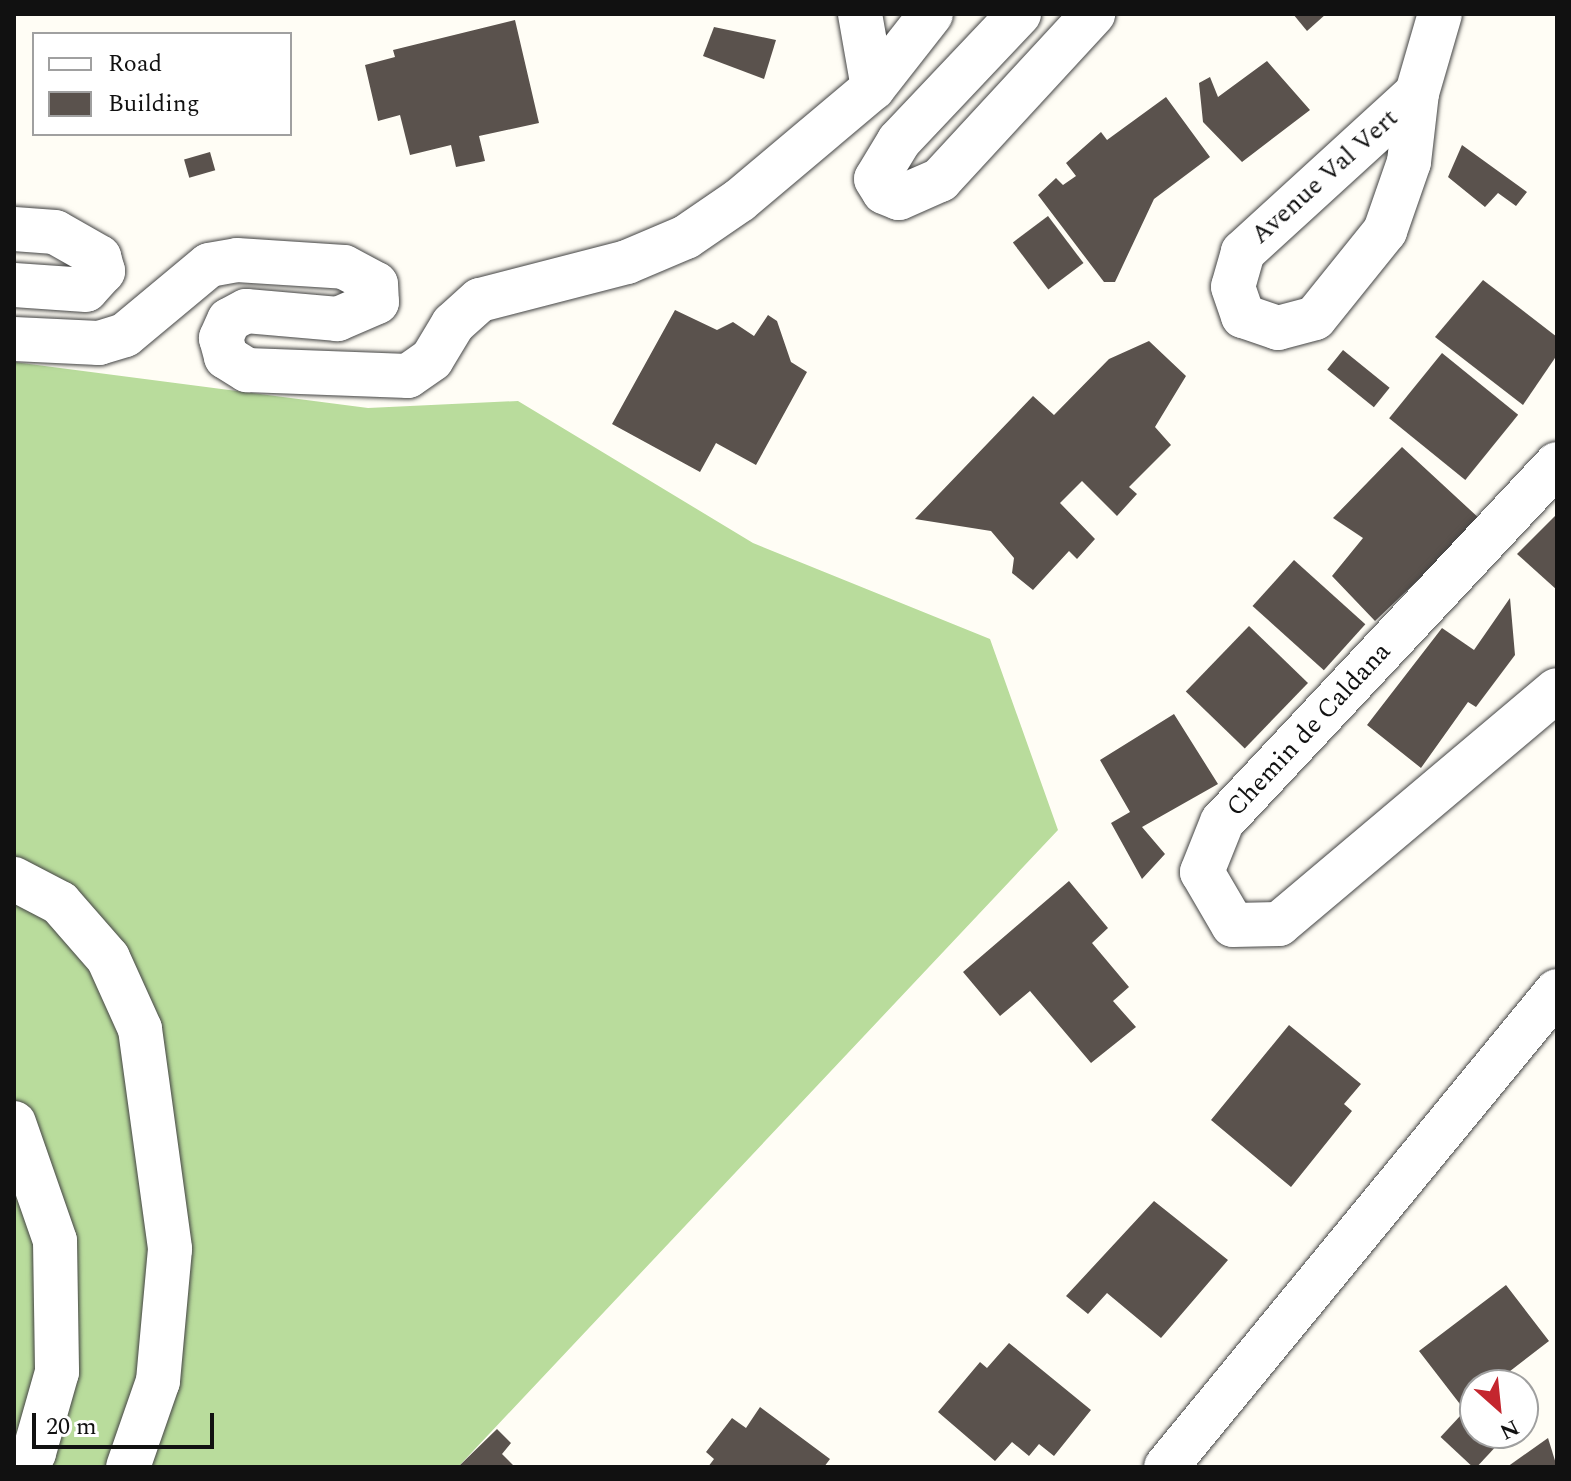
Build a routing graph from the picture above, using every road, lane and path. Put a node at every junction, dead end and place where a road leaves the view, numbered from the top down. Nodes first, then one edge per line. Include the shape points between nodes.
1 (860, 14) edge
2 (931, 14) edge
3 (1019, 14) edge
4 (1093, 14) edge
5 (1440, 14) edge
6 (873, 88) junction
7 (1417, 93) junction
8 (14, 229) edge
9 (14, 285) edge
10 (14, 339) edge
11 (1557, 464) edge
12 (1557, 690) edge
13 (14, 879) edge
14 (1557, 991) edge
15 (14, 1123) edge
16 (20, 1467) edge
17 (128, 1467) edge
18 (1166, 1467) edge

1 - 6 street
2 - 6 street
3 - 4 street via 899,141 876,179 884,192 899,198 940,180
5 - 7 street, Avenue Val Vert
6 - 10 street via 686,237 627,262 480,300 453,324 432,359 408,376 247,370 226,357 221,338 229,320 246,311 338,319 377,302 376,284 344,267 237,260 209,265 125,335 99,343
7 - 7 street, Avenue Val Vert via 1409,162 1385,231 1315,318 1278,328 1243,316 1233,287 1243,252
8 - 9 street via 55,232 99,257 103,271 86,290
11 - 12 street, Chemin de Caldana via 1222,822 1202,872 1233,925 1279,924
13 - 17 street via 60,903 108,958 140,1029 170,1249 158,1381
14 - 18 street
15 - 16 street via 55,1241 57,1343 57,1372 34,1453

